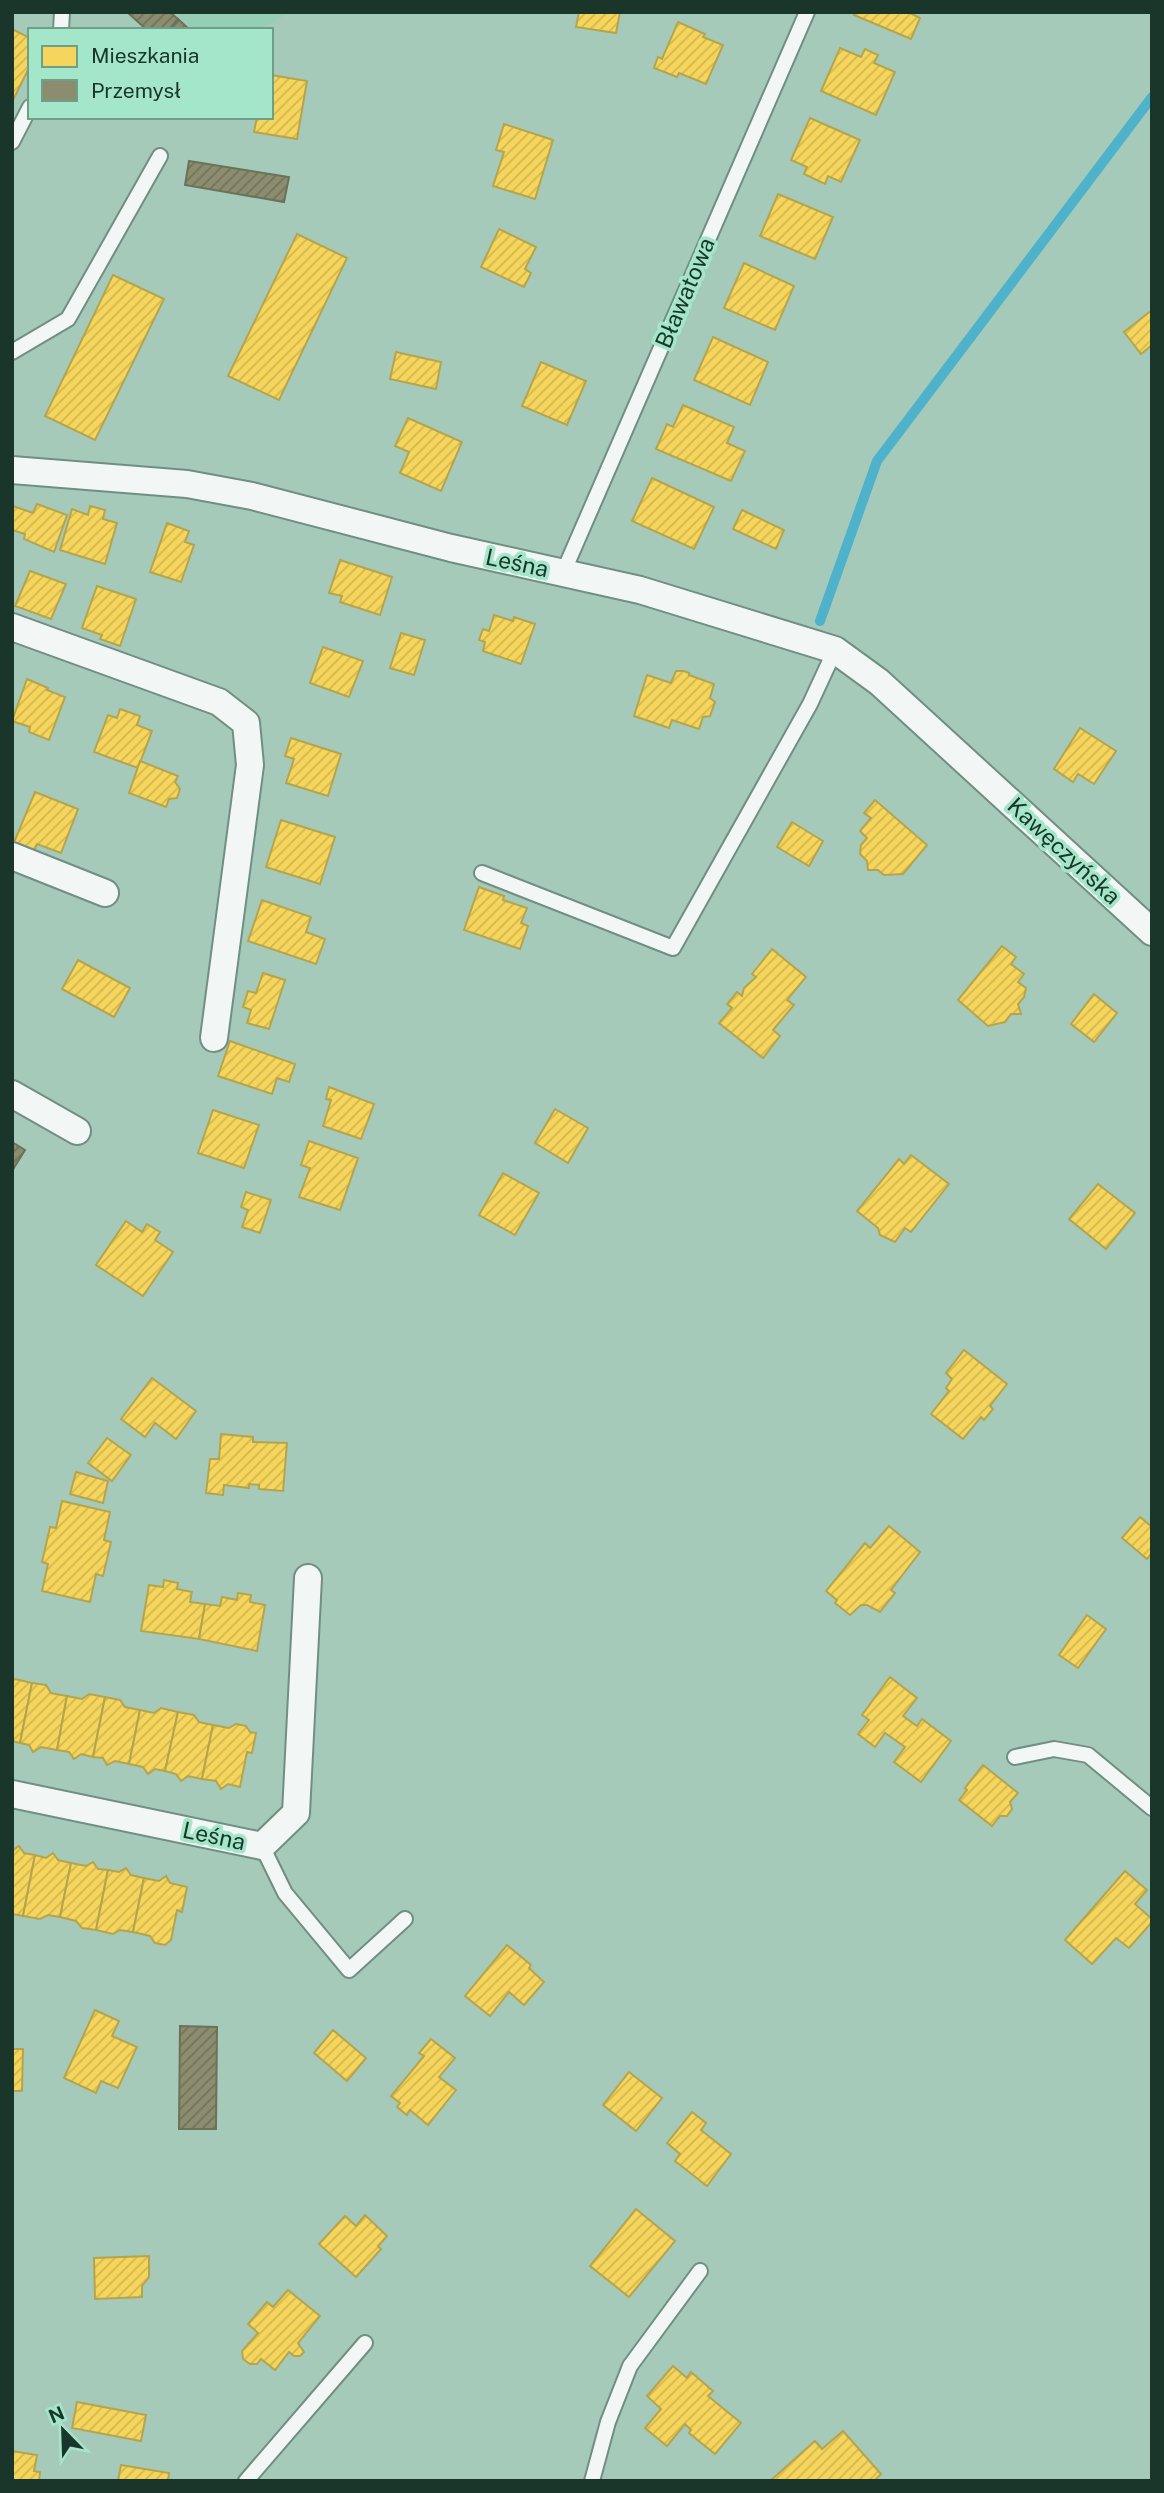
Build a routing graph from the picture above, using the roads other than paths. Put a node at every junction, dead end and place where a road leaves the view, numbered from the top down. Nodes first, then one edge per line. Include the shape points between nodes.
1 (807, 12) edge
2 (28, 111) edge
3 (12, 142) edge
4 (160, 156) dead end
5 (12, 352) edge
6 (12, 470) edge
7 (563, 573) junction
8 (12, 627) edge
9 (835, 650) junction
10 (976, 769) joint
11 (12, 856) edge
12 (482, 873) dead end
13 (105, 892) dead end
14 (1152, 932) edge
15 (214, 1038) dead end
16 (12, 1094) edge
17 (77, 1131) dead end
18 (308, 1578) dead end
19 (1015, 1757) dead end
20 (12, 1794) edge
21 (1152, 1808) edge
22 (262, 1846) junction
23 (405, 1919) dead end
24 (700, 2271) dead end
25 (365, 2343) dead end
26 (246, 2481) edge
27 (592, 2481) edge

1 - 7 lane, Bławatowa
2 - 3 lane
4 - 5 lane via 68,319
6 - 7 street, Leśna via 174,483 252,496
7 - 9 street, Leśna via 640,590
8 - 15 street via 219,702 246,723 250,765
9 - 10 street, Leśna via 879,682
9 - 12 lane via 810,704 673,947
10 - 14 street, Kawęczyńska
11 - 13 street
16 - 17 street
18 - 22 street, Leśna via 296,1814
19 - 21 lane via 1054,1749 1088,1755
20 - 22 street, Leśna
22 - 23 lane via 285,1893 349,1970
24 - 27 lane via 630,2366
25 - 26 lane

